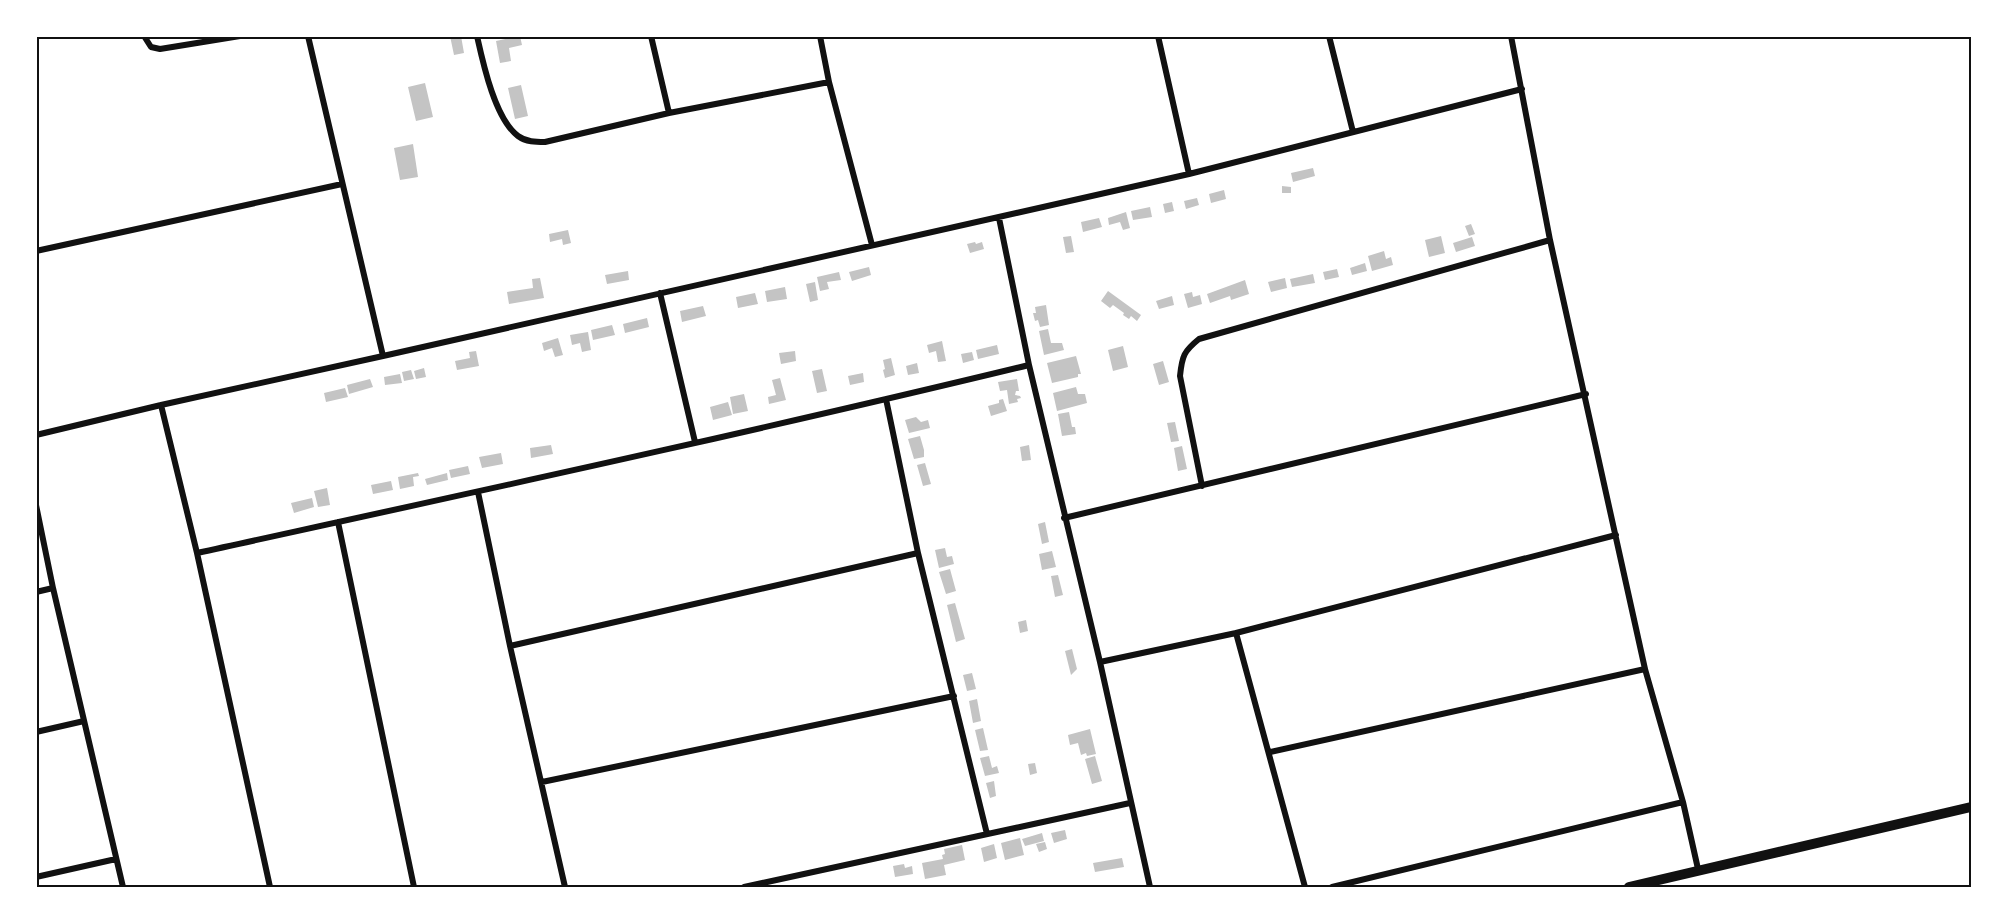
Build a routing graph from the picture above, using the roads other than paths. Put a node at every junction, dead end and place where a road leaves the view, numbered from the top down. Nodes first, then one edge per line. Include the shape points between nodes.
1 (144, 36) edge
2 (240, 36) edge
3 (308, 36) edge
4 (477, 36) edge
5 (651, 36) edge
6 (820, 36) edge
7 (1158, 36) edge
8 (1329, 36) edge
9 (1511, 36) edge
10 (829, 81) junction
11 (1522, 89) junction
12 (669, 113) junction
13 (1353, 132) junction
14 (1189, 174) junction
15 (342, 184) junction
16 (999, 218) junction
17 (1550, 240) junction
18 (872, 246) junction
19 (36, 251) edge
20 (660, 294) junction
21 (383, 356) junction
22 (1029, 365) junction
23 (1586, 394) junction
24 (886, 399) junction
25 (161, 405) junction
26 (36, 435) edge
27 (695, 442) junction
28 (1202, 486) junction
29 (478, 492) junction
30 (36, 505) edge
31 (1064, 518) junction
32 (338, 522) junction
33 (1616, 535) junction
34 (197, 553) junction
35 (918, 553) junction
36 (53, 588) junction
37 (36, 592) edge
38 (1236, 633) junction
39 (510, 646) junction
40 (1100, 662) junction
41 (1645, 669) junction
42 (954, 696) junction
43 (84, 721) junction
44 (36, 732) edge
45 (1270, 752) junction
46 (542, 782) junction
47 (1683, 802) junction
48 (1130, 803) junction
49 (1971, 807) edge
50 (987, 834) junction
51 (116, 859) junction
52 (1698, 869) junction
53 (36, 877) edge
54 (123, 887) edge
55 (270, 887) edge
56 (414, 887) edge
57 (565, 887) edge
58 (744, 887) edge
59 (1150, 887) edge
60 (1305, 887) edge
61 (1332, 887) edge
62 (1629, 887) edge

1 - 2 street via 151,47 160,49
3 - 15 street
4 - 12 street via 495,101 509,126 526,140 545,141
5 - 12 street
6 - 10 street
7 - 14 street
8 - 13 street
9 - 11 street
10 - 12 street
10 - 18 street
11 - 13 street
11 - 17 street
13 - 14 street
14 - 16 street
15 - 19 street
15 - 21 street
16 - 18 street
16 - 22 street
17 - 23 street
17 - 28 street via 1199,339 1181,359 1180,375
18 - 20 street
20 - 21 street
20 - 27 street
21 - 25 street
22 - 24 street
22 - 31 street
23 - 28 street
23 - 33 street
24 - 27 street
24 - 35 street
25 - 26 street
25 - 34 street
27 - 29 street
28 - 31 street
29 - 32 street
29 - 39 street
30 - 36 street
31 - 40 street
32 - 34 street
32 - 56 street
33 - 38 street
33 - 41 street
34 - 55 street
35 - 39 street
35 - 42 street
36 - 37 street
36 - 43 street
38 - 40 street
38 - 45 street
39 - 46 street
40 - 48 street
41 - 45 street
41 - 47 street
42 - 46 street
42 - 50 street
43 - 44 street
43 - 51 street
45 - 60 street
46 - 57 street
47 - 52 street
47 - 61 street
48 - 50 street
48 - 59 street
49 - 52 street
50 - 58 street
51 - 53 street
51 - 54 street
52 - 62 street

